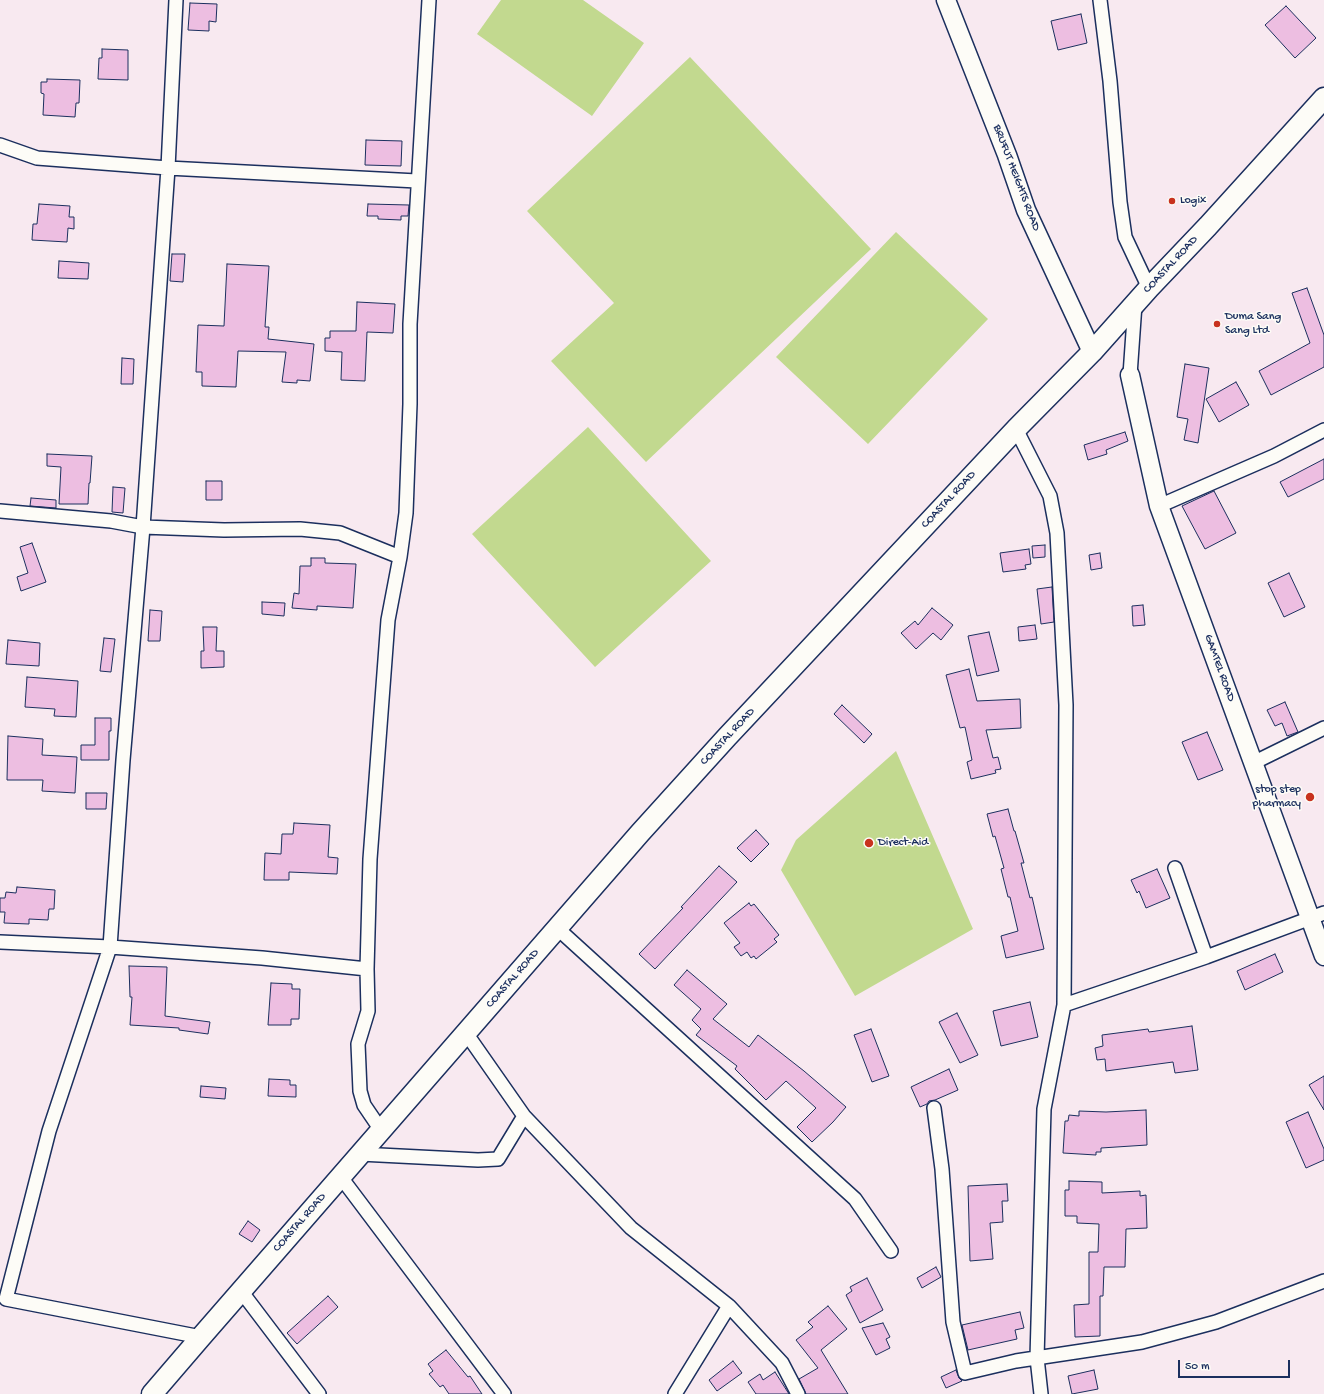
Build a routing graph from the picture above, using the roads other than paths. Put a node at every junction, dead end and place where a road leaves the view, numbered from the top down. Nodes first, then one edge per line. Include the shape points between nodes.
1 (176, 0) edge
2 (428, 0) edge
3 (946, 0) edge
4 (1100, 0) edge
5 (1324, 98) edge
6 (0, 145) edge
7 (168, 168) junction
8 (417, 181) junction
9 (1149, 288) junction
10 (1135, 304) junction
11 (1092, 352) junction
12 (1130, 375) joint
13 (1016, 429) junction
14 (1324, 430) edge
15 (1159, 506) junction
16 (0, 512) edge
17 (143, 527) junction
18 (400, 558) junction
19 (1324, 728) edge
20 (1253, 763) junction
21 (1175, 868) dead end
22 (1317, 916) edge
23 (557, 928) junction
24 (0, 942) edge
25 (110, 947) junction
26 (1324, 956) edge
27 (1206, 957) junction
28 (367, 969) junction
29 (1064, 1005) junction
30 (466, 1033) junction
31 (934, 1108) dead end
32 (524, 1116) junction
33 (381, 1130) junction
34 (360, 1154) junction
35 (340, 1176) junction
36 (891, 1251) dead end
37 (1324, 1281) edge
38 (241, 1291) junction
39 (3, 1298) edge
40 (729, 1306) junction
41 (201, 1337) junction
42 (1037, 1358) junction
43 (152, 1394) edge
44 (319, 1394) edge
45 (504, 1394) edge
46 (675, 1394) edge
47 (798, 1394) edge
48 (1041, 1394) edge

1 - 7 street
2 - 8 street
3 - 11 street, BRUFUT HEIGHTS ROAD via 1026,210
4 - 9 street via 1125,237
5 - 9 main road, COASTAL ROAD
6 - 7 street via 37,158
7 - 8 street
7 - 17 street
8 - 18 street via 410,324 406,513
9 - 10 main road, COASTAL ROAD
10 - 11 main road, COASTAL ROAD
10 - 12 street
11 - 13 main road, COASTAL ROAD
12 - 15 street, GAMTEL ROAD
13 - 23 main road, COASTAL ROAD via 727,737
13 - 29 street via 1050,496 1057,533 1066,705
14 - 15 street via 1274,456
15 - 20 street, GAMTEL ROAD
16 - 17 street via 111,521
17 - 18 street via 300,529 340,533
17 - 25 street
18 - 28 street via 388,620 370,859
19 - 20 street
20 - 22 street, GAMTEL ROAD
21 - 27 street
22 - 26 street, GAMTEL ROAD
22 - 27 street
23 - 30 main road, COASTAL ROAD
23 - 36 street via 855,1199
24 - 25 street
25 - 28 street via 262,958
25 - 39 street via 49,1131
27 - 29 street
28 - 33 street via 368,1011 358,1044 360,1091 364,1105
29 - 42 street via 1044,1110
30 - 32 street
30 - 33 main road, COASTAL ROAD
31 - 42 street via 942,1168 953,1322 965,1373
32 - 34 street via 498,1159
32 - 40 street via 632,1228
33 - 34 main road, COASTAL ROAD
34 - 35 main road, COASTAL ROAD
35 - 38 main road, COASTAL ROAD
35 - 45 street
37 - 42 street via 1216,1322 1142,1342
38 - 41 main road, COASTAL ROAD
38 - 44 street
39 - 41 street
40 - 46 street
40 - 47 street via 782,1363
41 - 43 main road, COASTAL ROAD
42 - 48 street

